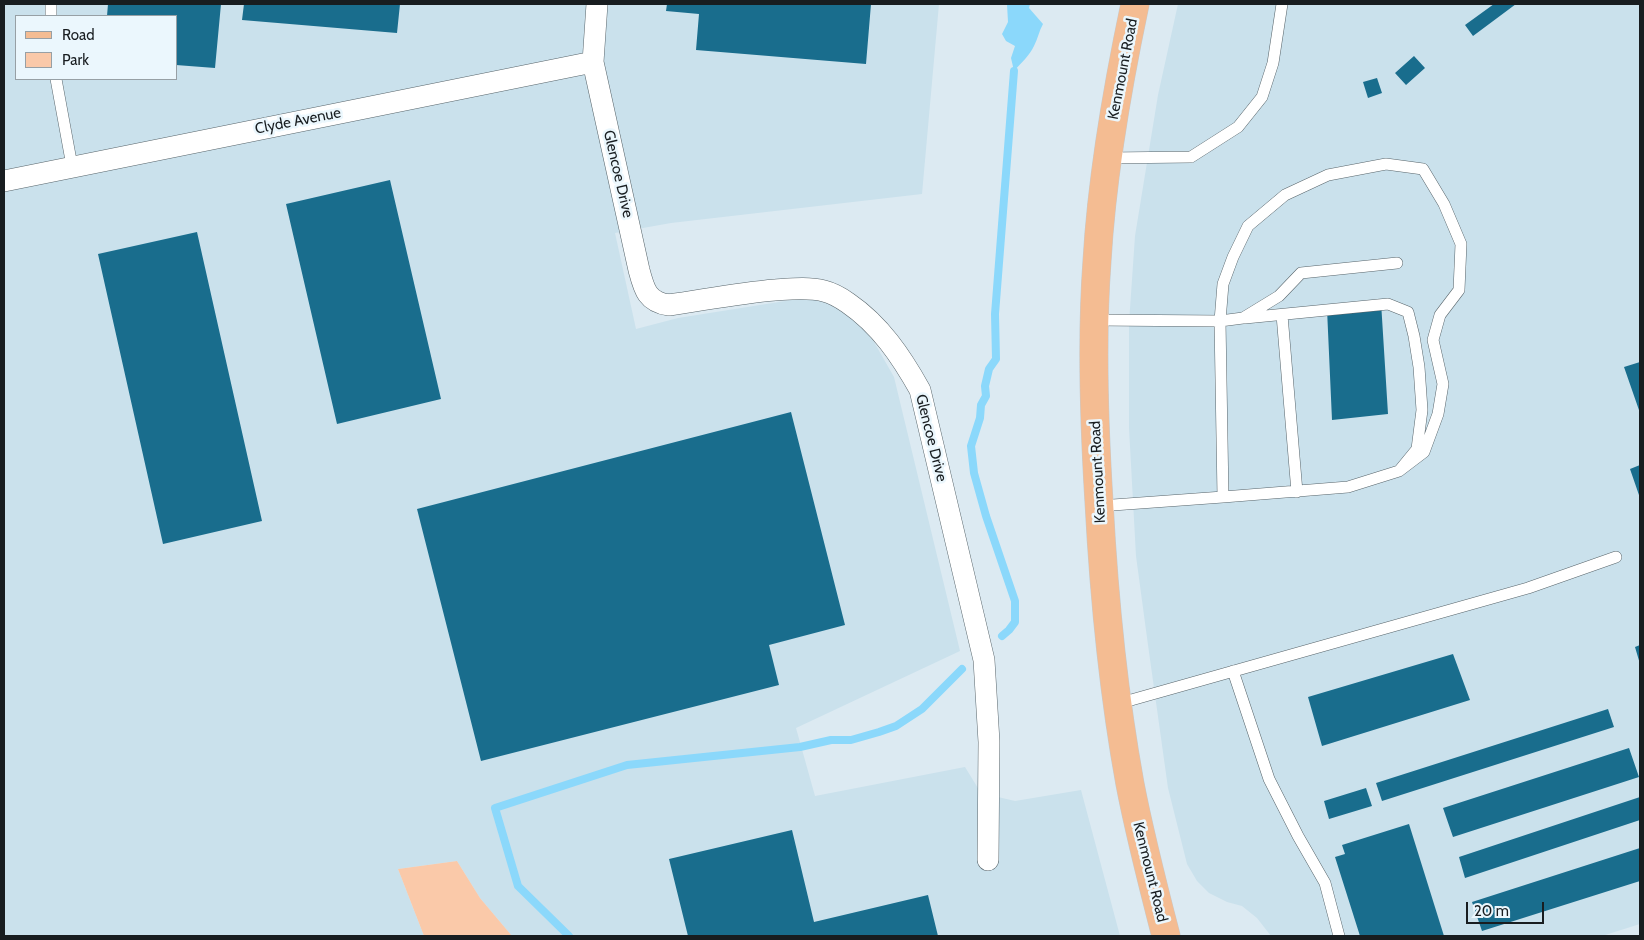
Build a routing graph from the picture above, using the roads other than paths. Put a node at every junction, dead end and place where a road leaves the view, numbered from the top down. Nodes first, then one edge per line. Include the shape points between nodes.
1 (597, 4) edge
2 (1135, 4) edge
3 (1282, 4) edge
4 (593, 62) junction
5 (56, 80) edge
6 (1108, 158) junction
7 (72, 166) junction
8 (4, 181) edge
9 (1397, 263) dead end
10 (1282, 315) junction
11 (1243, 318) junction
12 (1095, 320) junction
13 (1220, 321) junction
14 (1399, 471) junction
15 (1296, 492) junction
16 (1223, 497) junction
17 (1099, 506) junction
18 (1616, 557) dead end
19 (1233, 671) junction
20 (1117, 704) junction
21 (988, 860) dead end
22 (1166, 936) edge
23 (1339, 936) edge

1 - 4 street, Glencoe Drive
2 - 6 main road, Kenmount Road
3 - 6 lane via 1273,64 1262,97 1238,127 1191,157
4 - 7 street, Clyde Avenue
4 - 21 street, Glencoe Drive via 639,270 644,287 653,300 669,305 762,291 825,291 842,298 880,330 920,390 984,660 989,742
5 - 7 lane
6 - 12 main road, Kenmount Road via 1096,262
7 - 8 street, Clyde Avenue
9 - 11 lane via 1301,273 1280,296
10 - 11 lane
10 - 14 lane via 1388,304 1408,312 1419,368 1422,410 1417,448
10 - 15 lane
11 - 13 lane
12 - 13 lane
12 - 17 main road, Kenmount Road
13 - 14 lane via 1223,284 1248,226 1285,194 1328,175 1386,164 1423,170 1444,204 1461,244 1459,290 1440,316 1433,340 1443,384 1438,414 1424,452
13 - 16 lane
14 - 15 lane via 1348,488
15 - 16 lane
16 - 17 lane
17 - 20 main road, Kenmount Road
18 - 19 lane via 1528,588
19 - 20 lane
19 - 23 lane via 1270,779 1324,883
20 - 22 main road, Kenmount Road via 1145,858

